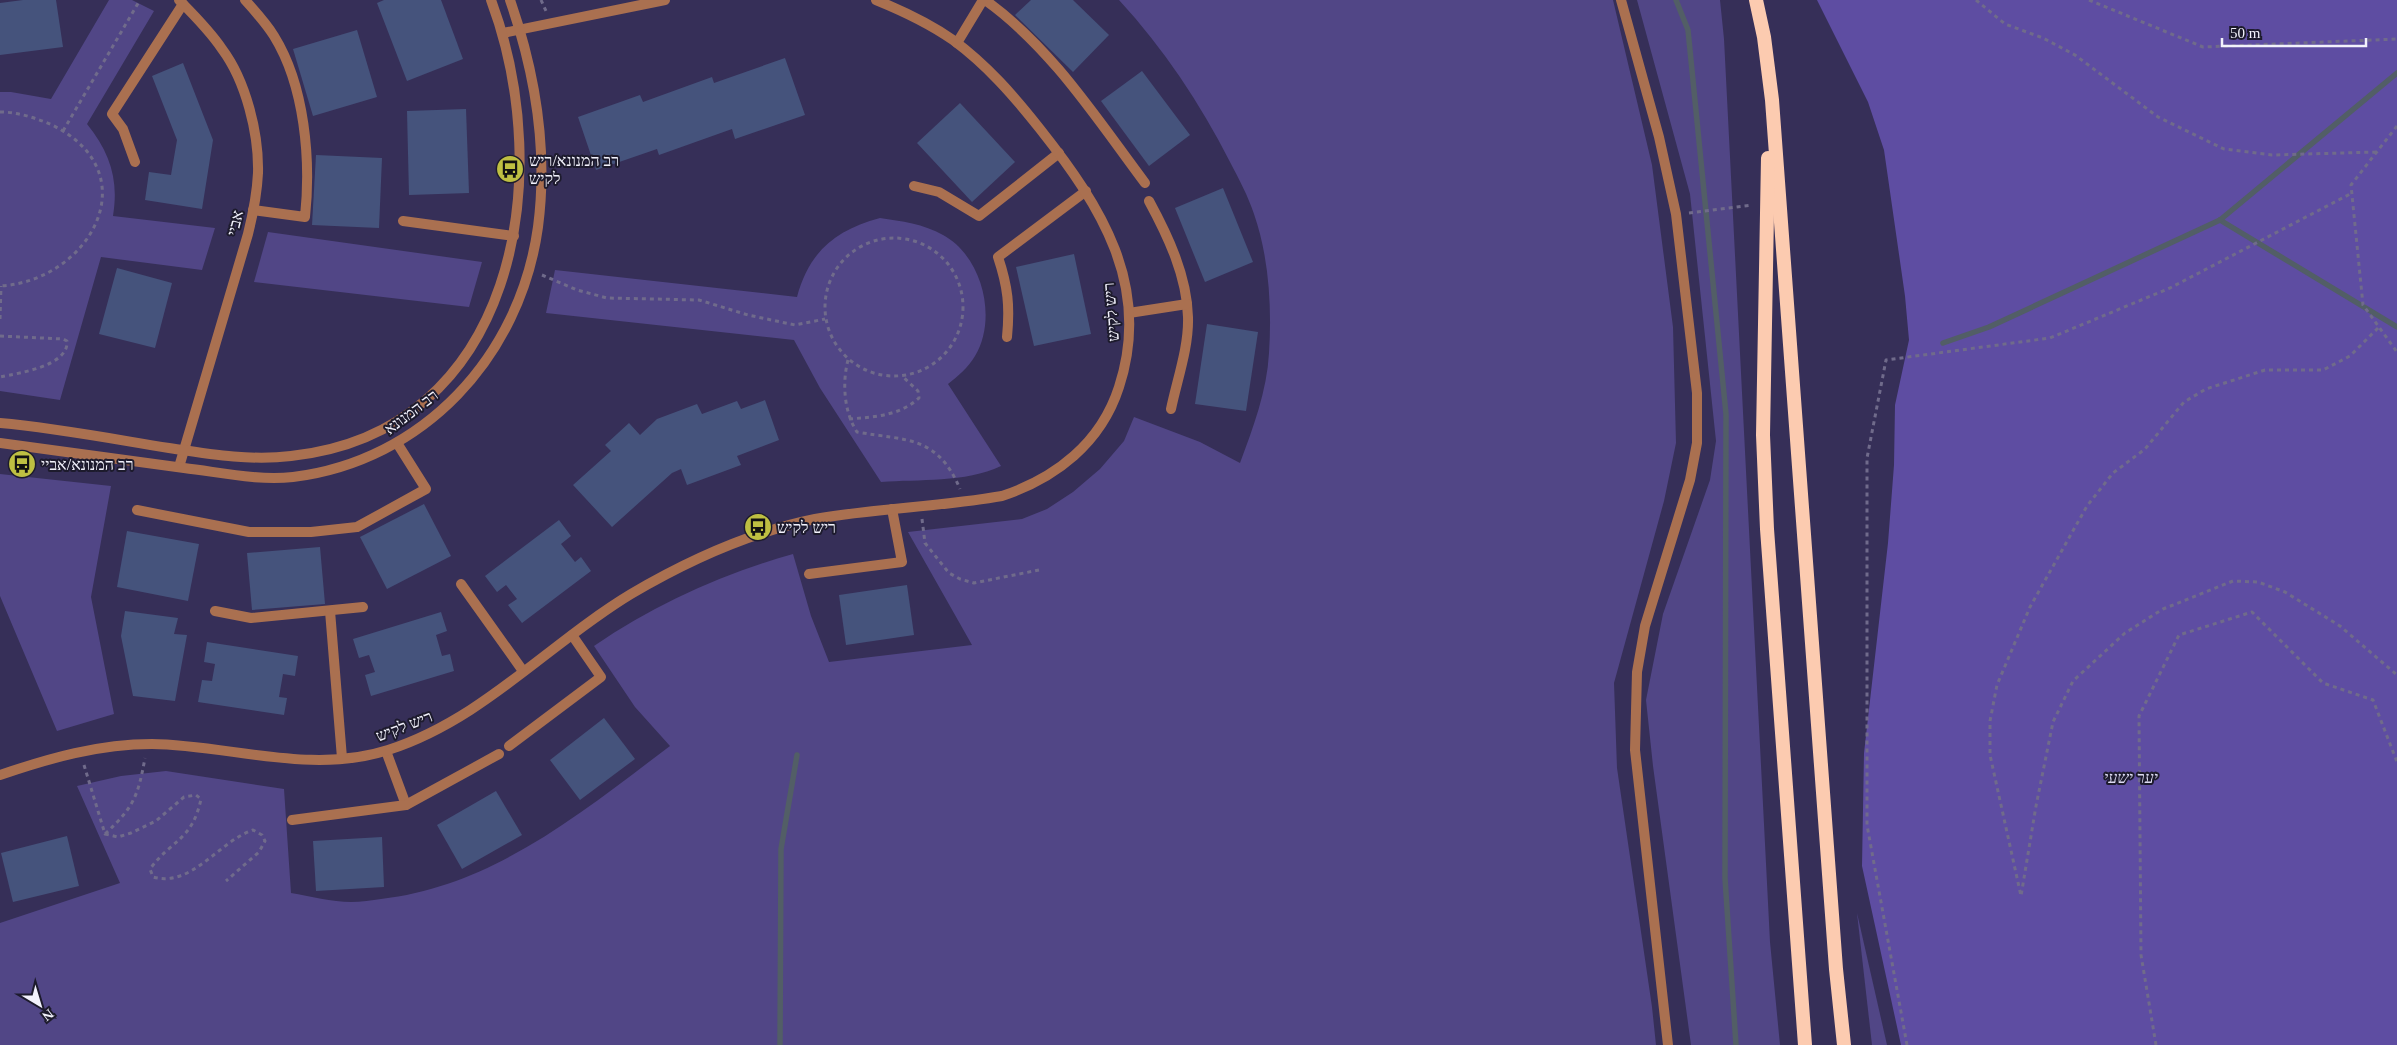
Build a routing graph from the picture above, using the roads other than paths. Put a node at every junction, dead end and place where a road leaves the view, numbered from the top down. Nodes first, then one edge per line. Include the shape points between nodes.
1 (245, 0) edge
2 (491, 0) edge
3 (510, 0) edge
4 (665, 0) edge
5 (876, 0) edge
6 (984, 0) edge
7 (1620, 0) edge
8 (1756, 0) edge
9 (181, 2) edge
10 (520, 30) junction
11 (503, 33) junction
12 (1764, 37) junction
13 (956, 43) junction
14 (1058, 153) junction
15 (135, 162) dead end
16 (1145, 183) dead end
17 (914, 186) dead end
18 (1086, 190) junction
19 (1149, 201) dead end
20 (253, 210) junction
21 (403, 221) dead end
22 (514, 236) junction
23 (1187, 304) junction
24 (1129, 313) junction
25 (1007, 337) dead end
26 (1171, 409) dead end
27 (0, 422) edge
28 (0, 443) edge
29 (397, 443) junction
30 (184, 450) junction
31 (179, 467) junction
32 (892, 509) junction
33 (138, 510) dead end
34 (809, 574) dead end
35 (461, 584) dead end
36 (363, 607) dead end
37 (330, 610) junction
38 (215, 611) dead end
39 (572, 635) junction
40 (523, 671) junction
41 (509, 746) dead end
42 (386, 751) junction
43 (499, 754) dead end
44 (342, 758) junction
45 (0, 775) edge
46 (406, 805) junction
47 (292, 820) dead end
48 (1668, 1045) edge
49 (1805, 1045) edge
50 (1844, 1045) edge

1 - 20 street via 274,36 289,69 301,110 307,151 308,188 304,217
2 - 11 street, רב המנונא
3 - 10 street, רב המנונא
4 - 10 street
5 - 13 street, ריש לקיש via 932,26
6 - 13 street
6 - 16 street via 1028,38 1074,86
7 - 48 street via 1654,117 1676,214 1697,393 1697,443 1690,480 1645,626 1635,707 1635,750
8 - 12 highway
9 - 15 street via 112,114 123,129
9 - 20 street, אביי via 224,50 238,77 256,141 258,171
10 - 11 street
10 - 29 street, רב המנונא via 534,91 541,162 538,227 528,269 512,314 483,364 446,407
11 - 22 street, רב המנונא via 520,152 520,189
12 - 49 highway via 1767,203 1763,434
12 - 50 highway via 1772,100 1834,950
13 - 14 street, ריש לקיש via 993,74
14 - 17 street via 979,216 939,192
14 - 18 street, ריש לקיש
18 - 24 street, ריש לקיש via 1118,257
18 - 25 street via 998,257 1010,306
19 - 23 street via 1175,255
20 - 30 street, אביי
21 - 22 street
22 - 30 street, רב המנונא via 503,282 471,346 432,394 410,412 349,443 292,456 261,458
23 - 24 street
23 - 26 street via 1186,342
24 - 32 street, ריש לקיש via 1130,345 1113,405 1083,449 1065,465 1028,488 1002,496
27 - 30 street, רב המנונא
28 - 31 street, רב המנונא
29 - 31 street, רב המנונא via 342,467 289,477 264,478
29 - 33 street via 426,490 357,527 268,534
30 - 31 street, אביי
32 - 34 street via 902,562
32 - 39 street, ריש לקיש via 816,519 747,539 629,595
35 - 40 street
36 - 37 street
37 - 38 street via 251,618
37 - 44 street
39 - 40 street, ריש לקיש
39 - 41 street via 601,677
40 - 42 street, ריש לקיש via 459,719 423,738
42 - 44 street, ריש לקיש
42 - 46 street
43 - 46 street
44 - 45 street, ריש לקיש via 276,758 148,744 79,751
46 - 47 street

